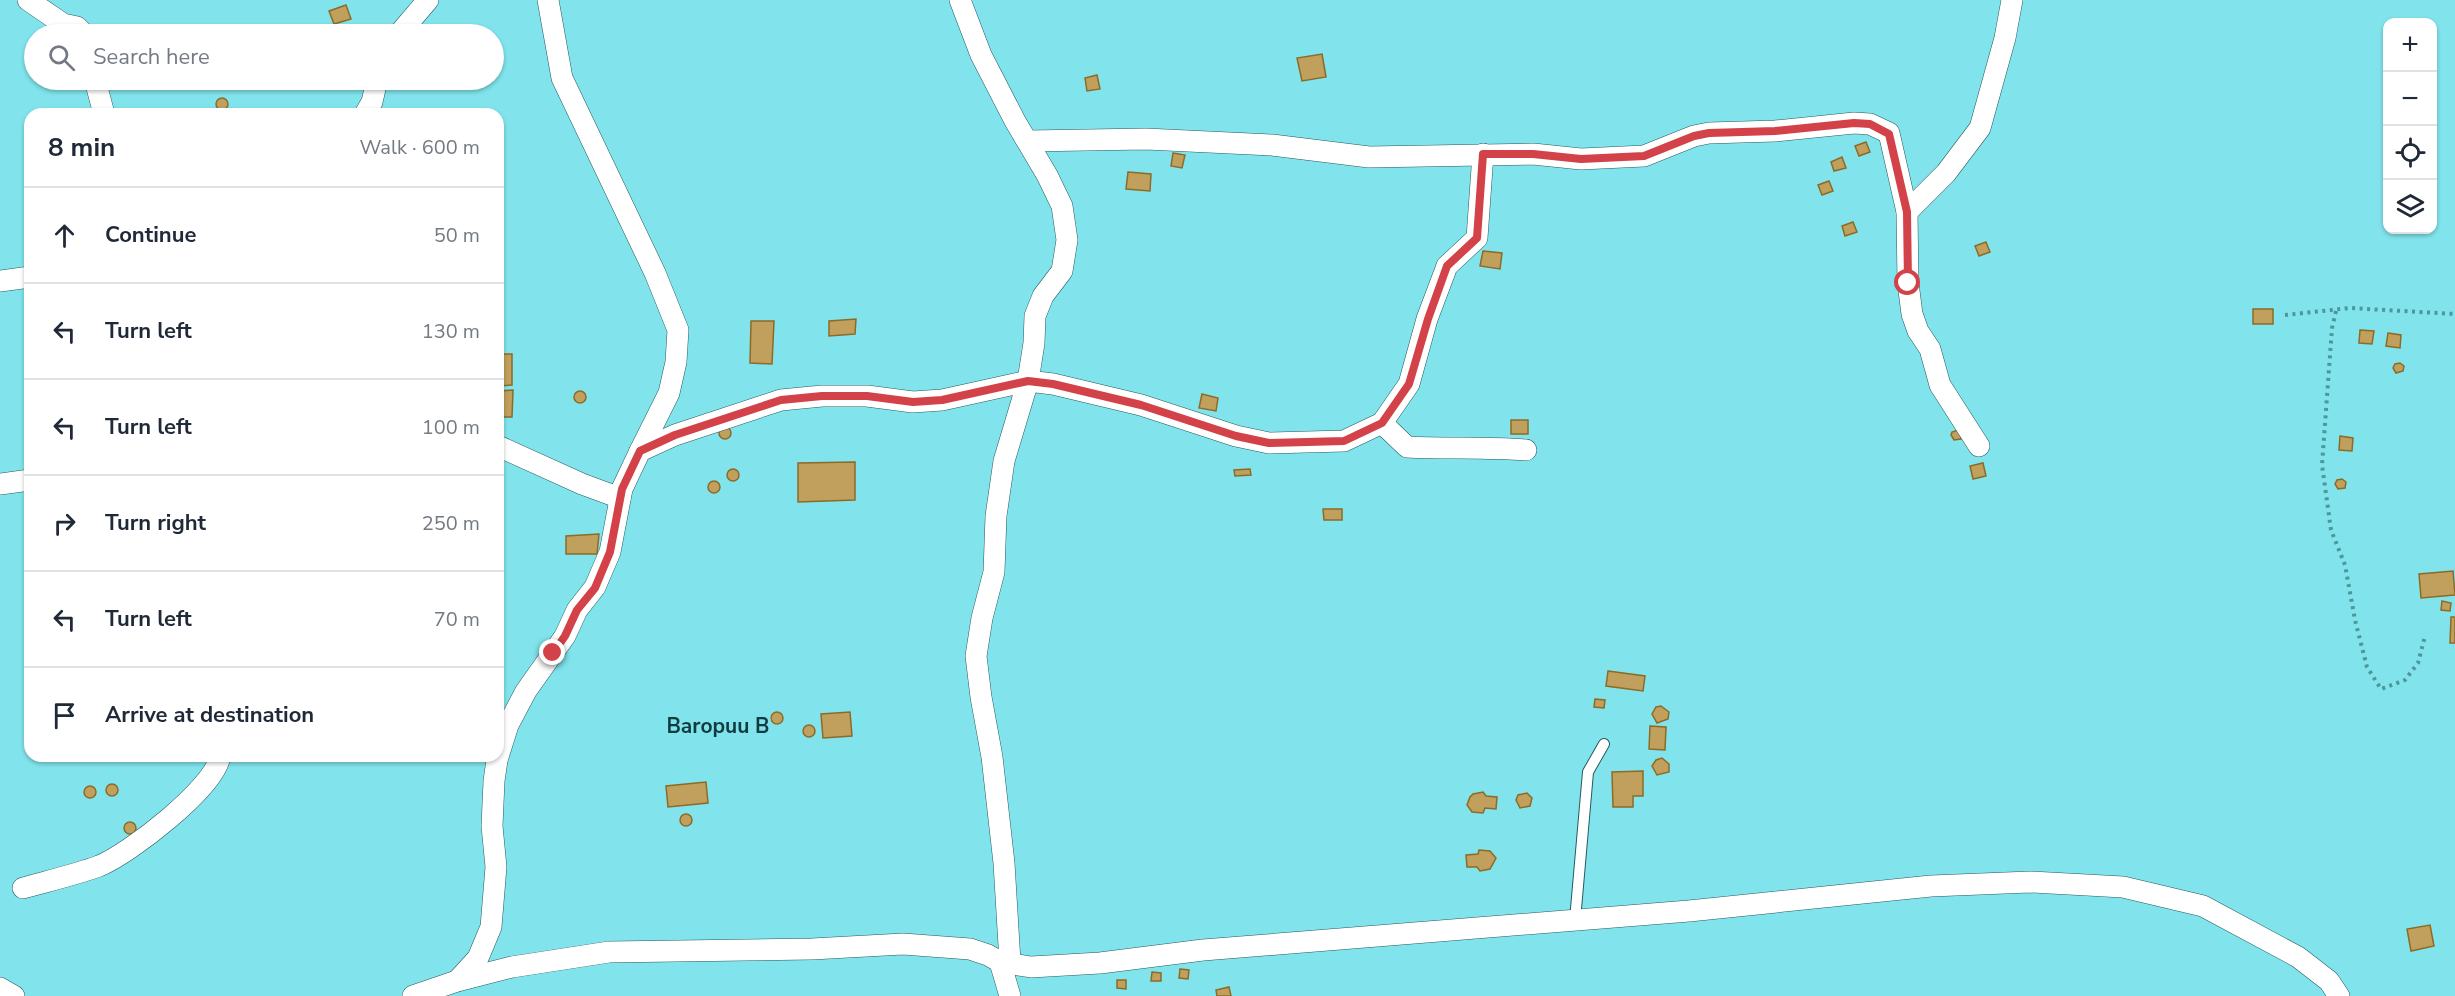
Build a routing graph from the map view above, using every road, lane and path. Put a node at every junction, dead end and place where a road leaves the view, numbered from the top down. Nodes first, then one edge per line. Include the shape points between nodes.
1 (28, 0) edge
2 (428, 0) edge
3 (548, 0) edge
4 (960, 0) edge
5 (2012, 0) edge
6 (63, 24) edge
7 (408, 24) edge
8 (98, 90) edge
9 (374, 90) edge
10 (102, 108) edge
11 (368, 108) edge
12 (1028, 141) junction
13 (1483, 154) junction
14 (1907, 212) junction
15 (24, 278) edge
16 (0, 281) edge
17 (2336, 311) junction
18 (2455, 314) edge
19 (2285, 315) dead end
20 (1028, 381) junction
21 (1382, 423) junction
22 (1979, 446) dead end
23 (504, 449) edge
24 (1526, 450) dead end
25 (640, 451) junction
26 (24, 481) edge
27 (0, 484) edge
28 (620, 498) junction
29 (2425, 636) dead end
30 (504, 724) edge
31 (1604, 744) dead end
32 (219, 762) edge
33 (497, 762) edge
34 (23, 888) dead end
35 (1575, 920) junction
36 (1005, 962) junction
37 (457, 981) junction
38 (0, 988) edge
39 (14, 996) edge
40 (413, 996) edge
41 (1010, 996) edge
42 (2339, 996) edge

1 - 6 street
2 - 7 street
3 - 25 street via 561,78 655,273 678,330 669,393
4 - 12 street via 981,54
5 - 14 street via 1980,128 1946,173
8 - 10 street
9 - 11 street
12 - 13 street via 1212,141 1369,157
12 - 20 street via 1062,206 1067,240 1062,271 1043,296 1035,316
13 - 14 street via 1581,159 1644,156 1709,133 1870,124 1889,134
13 - 21 street via 1477,238 1447,266 1409,384
14 - 22 street via 1912,314 1930,349 1940,385
15 - 16 street
17 - 18 path via 2350,308
17 - 19 path
17 - 29 path via 2322,465 2331,530 2345,565 2367,668 2381,689 2404,680 2418,663
20 - 21 street via 1141,405 1269,443 1344,441
20 - 25 street via 942,400 822,396 781,400 675,435
20 - 36 street via 1004,461 996,516 994,572 976,656 1001,840
21 - 24 street via 1407,447
23 - 28 street
25 - 28 street
26 - 27 street
28 - 30 street via 610,552 595,588
31 - 35 lane via 1588,772
32 - 34 street via 207,782 149,836 100,865
33 - 37 street via 491,927 478,958
35 - 36 street via 1203,950 1100,963 1031,967
35 - 42 street via 1931,886 2030,882 2123,887 2203,906 2298,957 2329,981
36 - 37 street via 970,949 903,944 609,952 523,964
36 - 41 street
37 - 40 street
38 - 39 street

